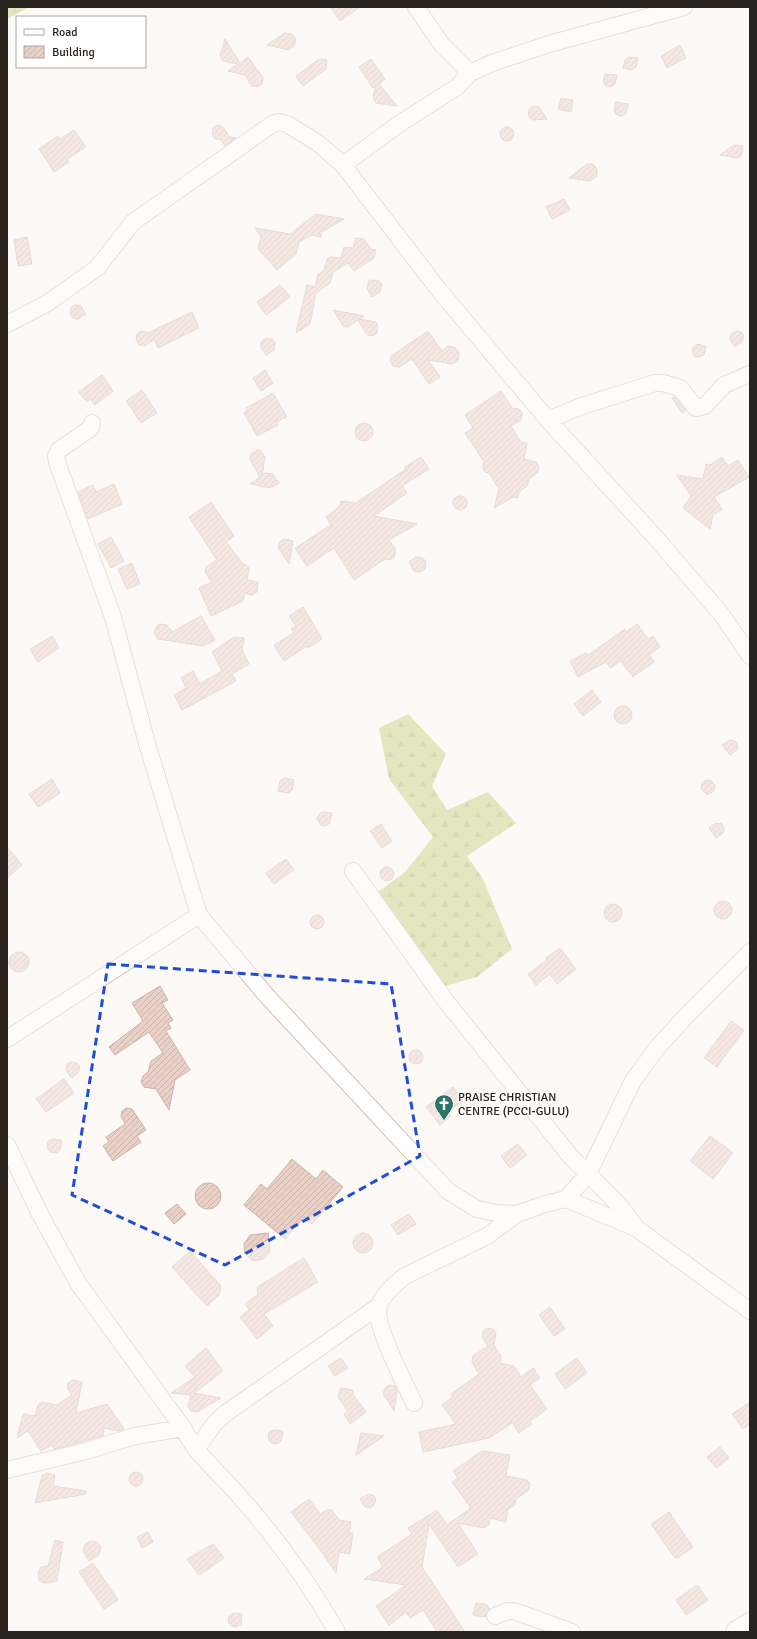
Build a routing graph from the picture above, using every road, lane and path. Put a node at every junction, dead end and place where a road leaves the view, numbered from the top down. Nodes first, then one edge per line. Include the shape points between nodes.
1 (416, 7) edge
2 (684, 7) edge
3 (470, 73) junction
4 (343, 165) junction
5 (7, 324) edge
6 (750, 374) edge
7 (548, 420) junction
8 (92, 423) dead end
9 (750, 656) edge
10 (353, 871) dead end
11 (199, 915) junction
12 (750, 952) edge
13 (7, 1039) edge
14 (7, 1145) edge
15 (588, 1174) junction
16 (566, 1199) junction
17 (517, 1214) junction
18 (636, 1228) junction
19 (379, 1306) junction
20 (750, 1311) edge
21 (414, 1403) dead end
22 (183, 1428) junction
23 (196, 1450) junction
24 (7, 1470) edge
25 (495, 1616) dead end
26 (750, 1624) edge
27 (337, 1632) edge
28 (572, 1632) edge
29 (737, 1632) edge

1 - 3 street via 442,45
2 - 3 street via 506,57
3 - 4 street via 457,87 399,124
4 - 5 street via 318,143 287,124 274,123 133,222 97,268 46,304
4 - 7 street via 439,290
6 - 7 street via 724,384 705,406 696,408 680,388 655,383 582,406
7 - 9 street via 656,538 722,615
8 - 11 street via 91,428 59,450 57,462 113,617 148,747
10 - 15 street via 445,1000 567,1152
11 - 13 street
11 - 17 street via 266,995 448,1190 477,1209
12 - 15 street via 656,1049 633,1081
14 - 22 street via 40,1214 78,1283
15 - 16 street
15 - 18 street via 621,1207
16 - 17 street
16 - 18 street
17 - 19 street via 487,1236 405,1276 394,1285
18 - 20 street
19 - 21 street via 378,1315 386,1342
19 - 23 street via 226,1413 214,1424
22 - 23 street
22 - 24 street via 135,1436
23 - 27 street via 233,1488 278,1544 317,1597
25 - 28 street via 514,1611
26 - 29 main road

